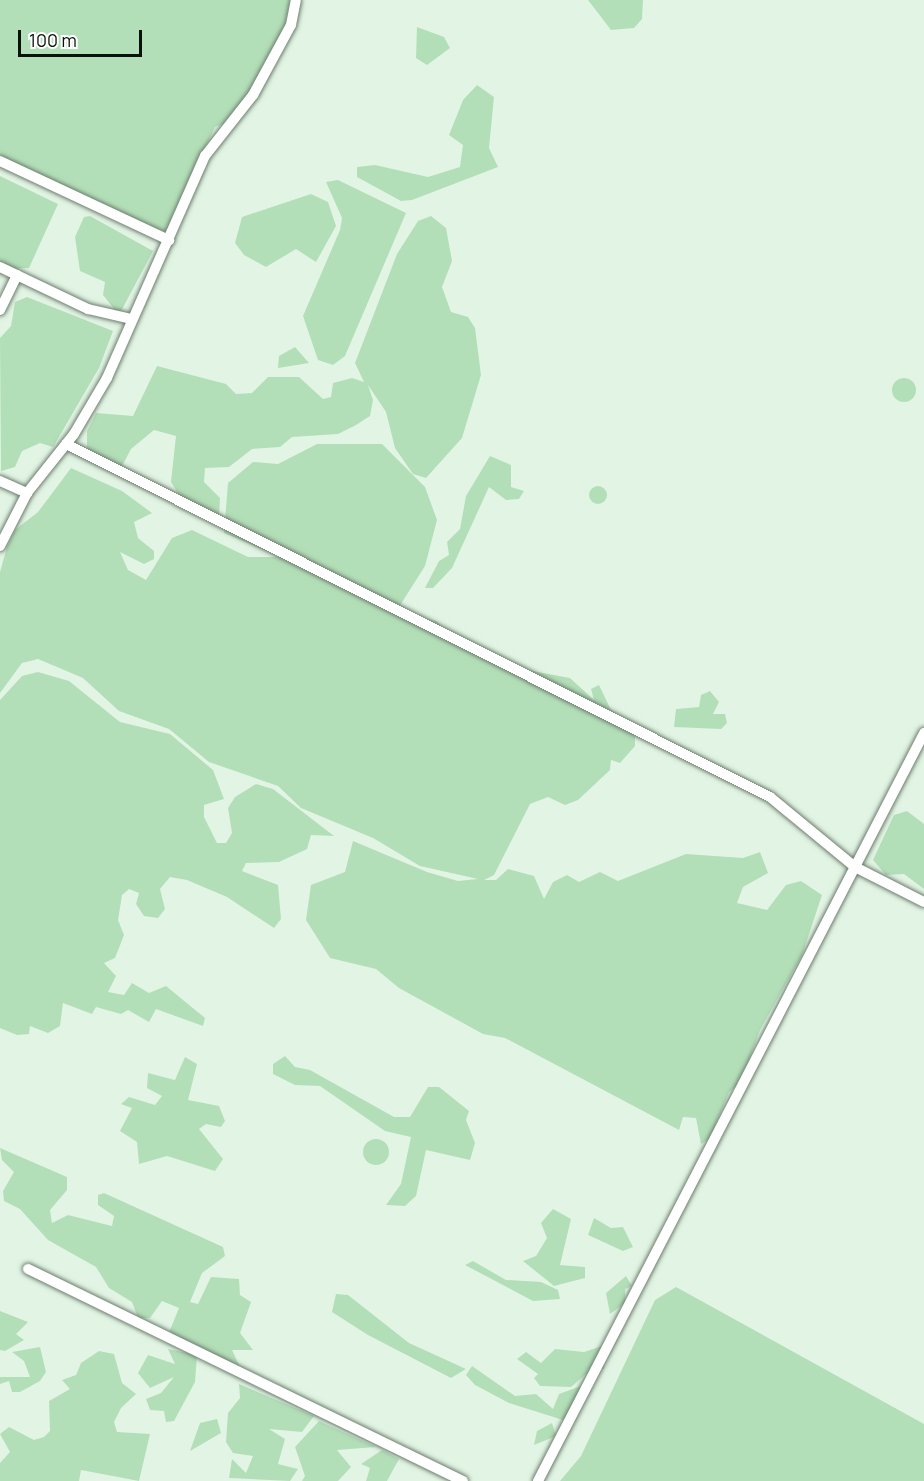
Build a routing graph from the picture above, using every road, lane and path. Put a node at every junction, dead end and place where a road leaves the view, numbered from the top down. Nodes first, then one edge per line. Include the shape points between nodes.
1 (296, 0) edge
2 (0, 161) edge
3 (169, 240) junction
4 (0, 267) edge
5 (17, 275) junction
6 (0, 310) edge
7 (131, 319) junction
8 (66, 444) junction
9 (0, 481) edge
10 (27, 493) junction
11 (0, 546) edge
12 (924, 733) edge
13 (855, 867) junction
14 (924, 902) edge
15 (28, 1269) dead end
16 (463, 1481) edge
17 (538, 1481) edge

1 - 3 street via 291,25 253,95 205,156
2 - 3 street
3 - 7 street
4 - 5 street
5 - 6 street
5 - 7 street via 88,309
7 - 8 street via 107,378
8 - 10 street
8 - 13 street via 770,797
9 - 10 street
10 - 11 street
12 - 13 street
13 - 14 street
13 - 17 street
15 - 16 street

